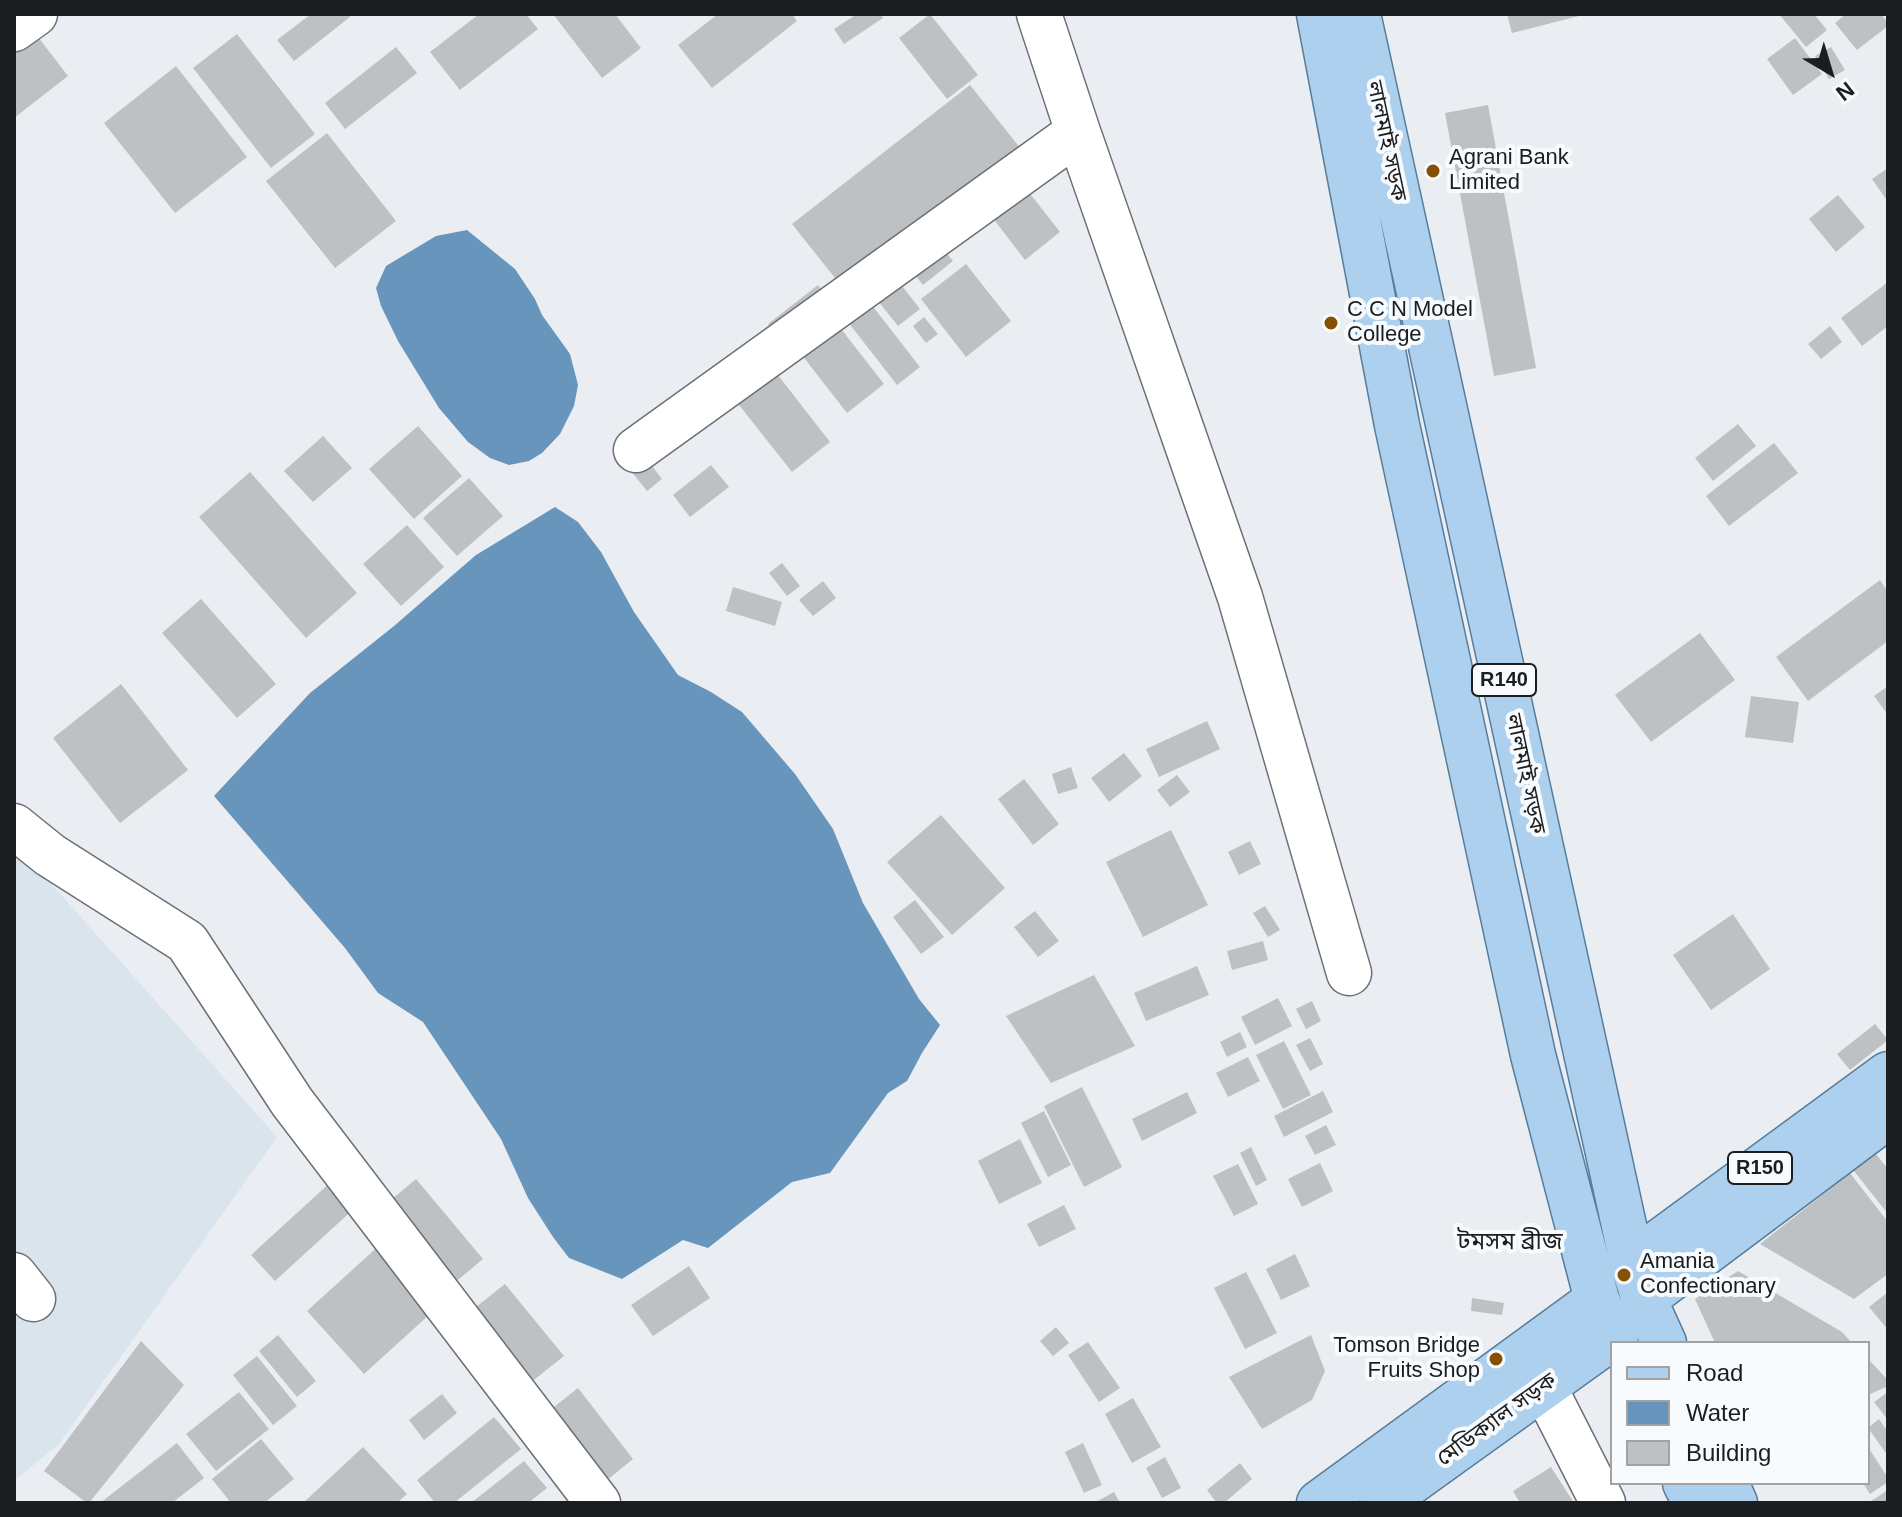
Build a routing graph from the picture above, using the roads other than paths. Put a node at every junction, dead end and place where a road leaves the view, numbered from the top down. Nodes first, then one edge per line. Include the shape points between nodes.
1 (35, 14) edge
2 (1039, 14) edge
3 (1319, 14) edge
4 (1358, 14) edge
5 (14, 29) edge
6 (1078, 132) junction
7 (1446, 415) junction
8 (1397, 425) junction
9 (636, 450) dead end
10 (14, 826) edge
11 (1349, 973) dead end
12 (1888, 1074) edge
13 (1888, 1116) edge
14 (1638, 1280) junction
15 (1608, 1327) edge
16 (1663, 1341) edge
17 (1544, 1387) junction
18 (1396, 1477) edge
19 (1686, 1485) edge
20 (598, 1503) edge
21 (1319, 1503) edge
22 (1603, 1503) edge
23 (1695, 1503) edge

1 - 5 street
2 - 6 street
3 - 8 main road, লালমাই সড়ক / R140
4 - 7 main road, লালমাই সড়ক / R140
6 - 9 street
6 - 11 street via 1240,597
7 - 8 main road
7 - 14 main road, লালমাই সড়ক / R140
8 - 15 main road, লালমাই সড়ক / R140 via 1533,1055
10 - 20 street via 50,855 187,942 292,1102
12 - 14 main road, R150
13 - 14 main road, R150
14 - 16 main road, লালমাই সড়ক / R140
15 - 17 main road, মেডিক্যাল সড়ক
15 - 18 main road, মেডিক্যাল সড়ক
17 - 18 main road, মেডিক্যাল সড়ক
17 - 22 street
18 - 21 main road, মেডিক্যাল সড়ক
19 - 23 main road

